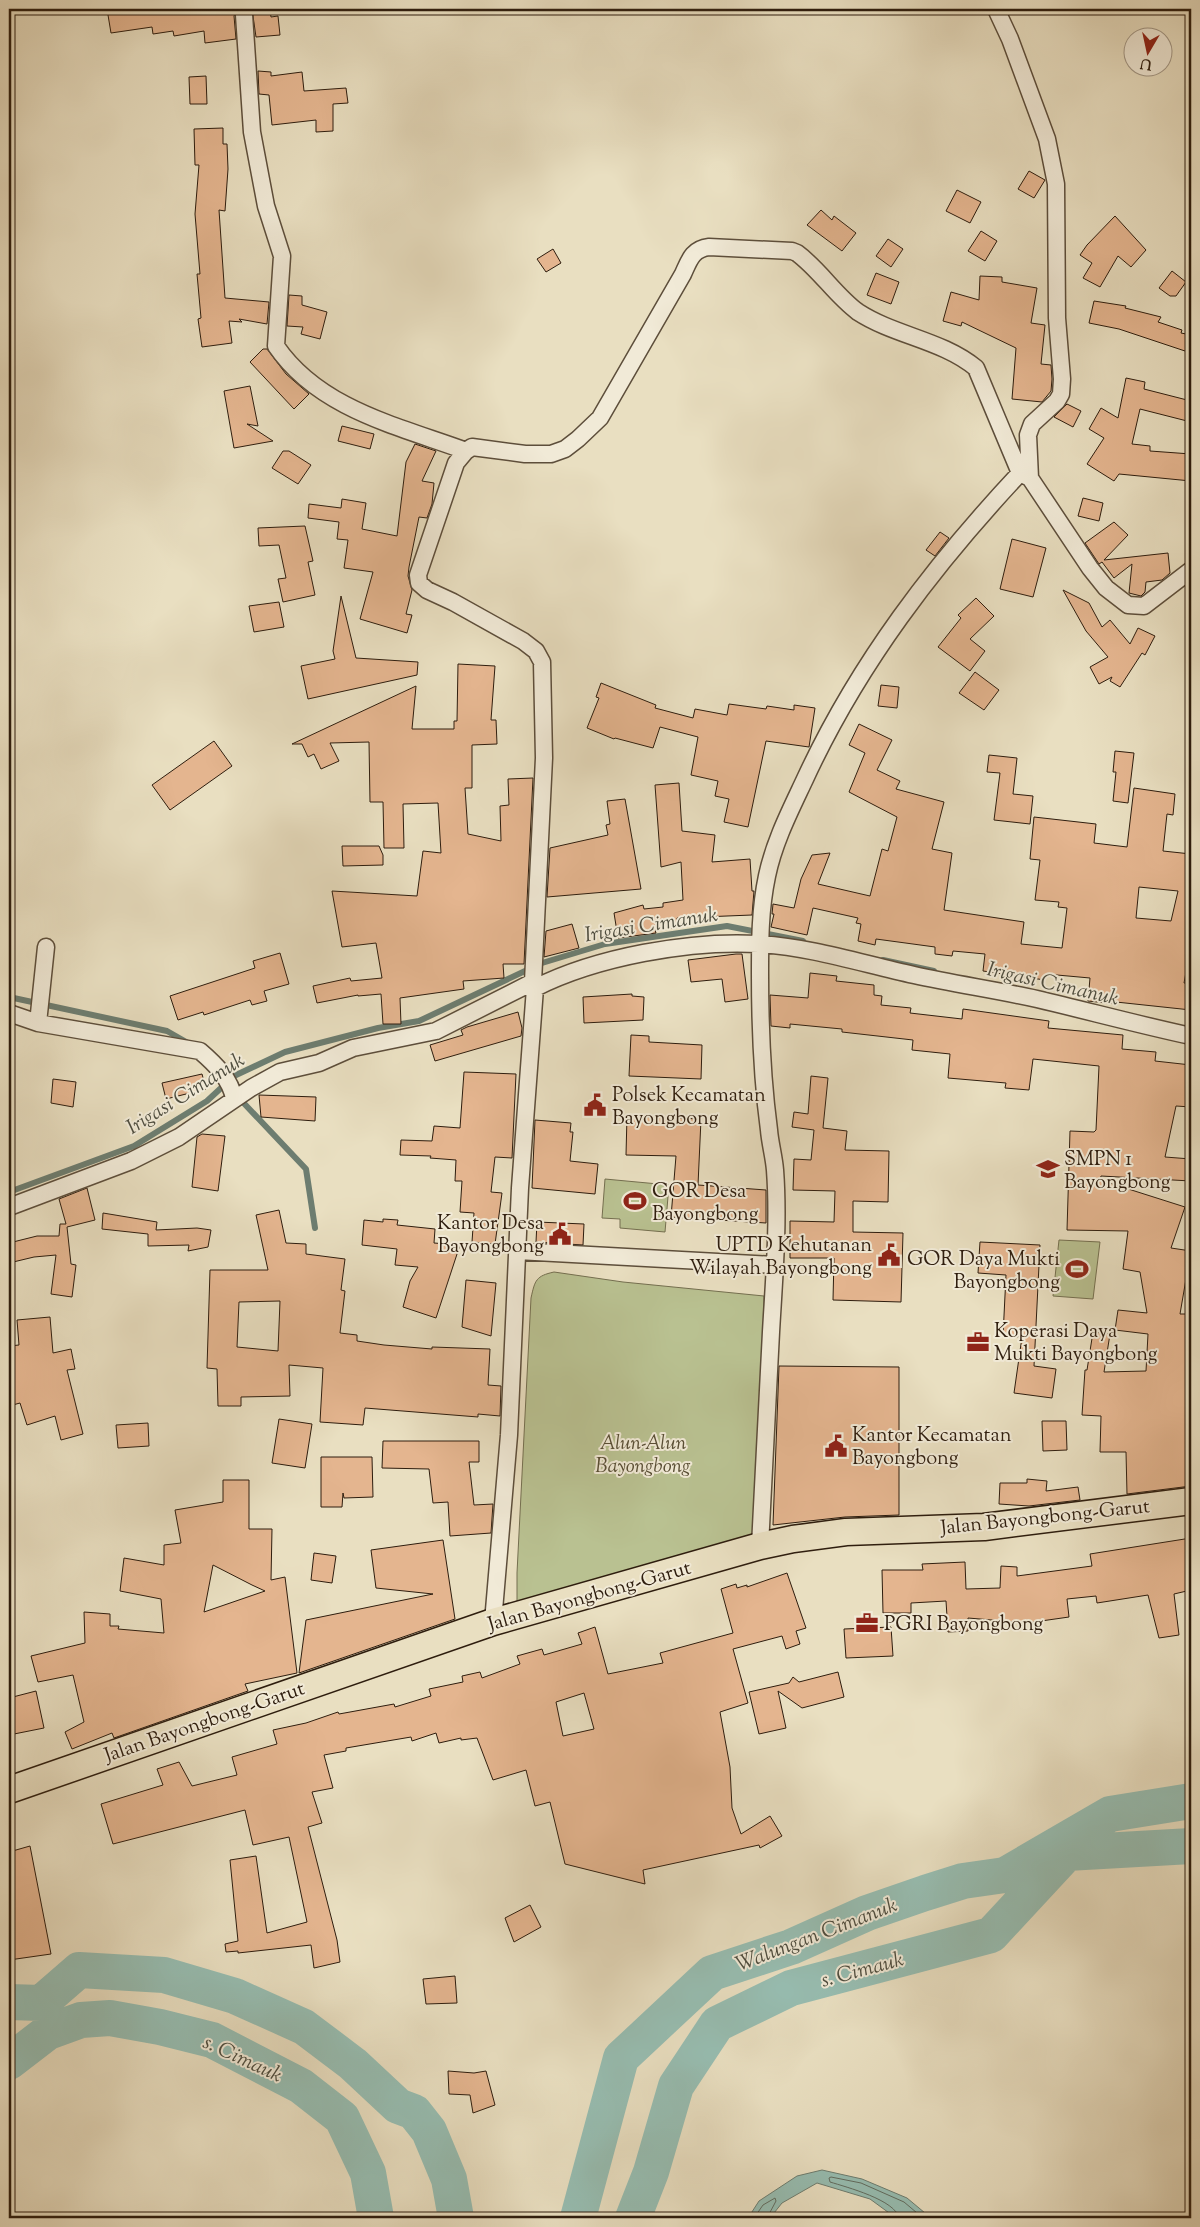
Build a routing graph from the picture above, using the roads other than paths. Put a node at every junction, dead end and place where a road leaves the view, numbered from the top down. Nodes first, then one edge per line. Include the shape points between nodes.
1 (996, 9) edge
2 (244, 16) dead end
3 (466, 451) junction
4 (1025, 475) junction
5 (1191, 570) edge
6 (760, 940) junction
7 (46, 947) dead end
8 (534, 981) junction
9 (9, 1013) edge
10 (38, 1023) junction
11 (1191, 1036) edge
12 (235, 1097) junction
13 (9, 1207) edge
14 (517, 1251) junction
15 (774, 1265) junction
16 (1191, 1501) edge
17 (760, 1546) junction
18 (493, 1622) junction
19 (9, 1790) edge

1 - 4 street via 1047,139 1056,184 1061,387 1057,401 1032,424 1028,434
2 - 3 street via 252,132 266,206 282,256 276,346 304,379 330,398
3 - 4 street via 472,447 550,454 565,449 578,439 600,418 693,253 709,246 797,253 837,295 859,312 967,361 976,368
3 - 8 street via 456,463 418,575 419,583 524,641 536,651 542,662 544,758
4 - 5 street via 1090,568 1106,588 1128,605 1144,606
4 - 6 street via 936,568 876,649 840,707 782,828 771,862
6 - 8 street via 689,946 605,961 551,979
6 - 11 street
6 - 15 street via 762,1061 775,1169
7 - 10 street
8 - 12 street via 436,1031 353,1048 319,1063 280,1072
8 - 14 street
9 - 10 street
10 - 12 street via 200,1051 225,1077
12 - 13 street via 179,1137 131,1161
14 - 15 street
14 - 18 street via 509,1435
15 - 17 street
16 - 17 main road, Jalan Bayongbong-Garut via 984,1527 846,1532
17 - 18 main road, Jalan Bayongbong-Garut
18 - 19 main road, Jalan Bayongbong-Garut

